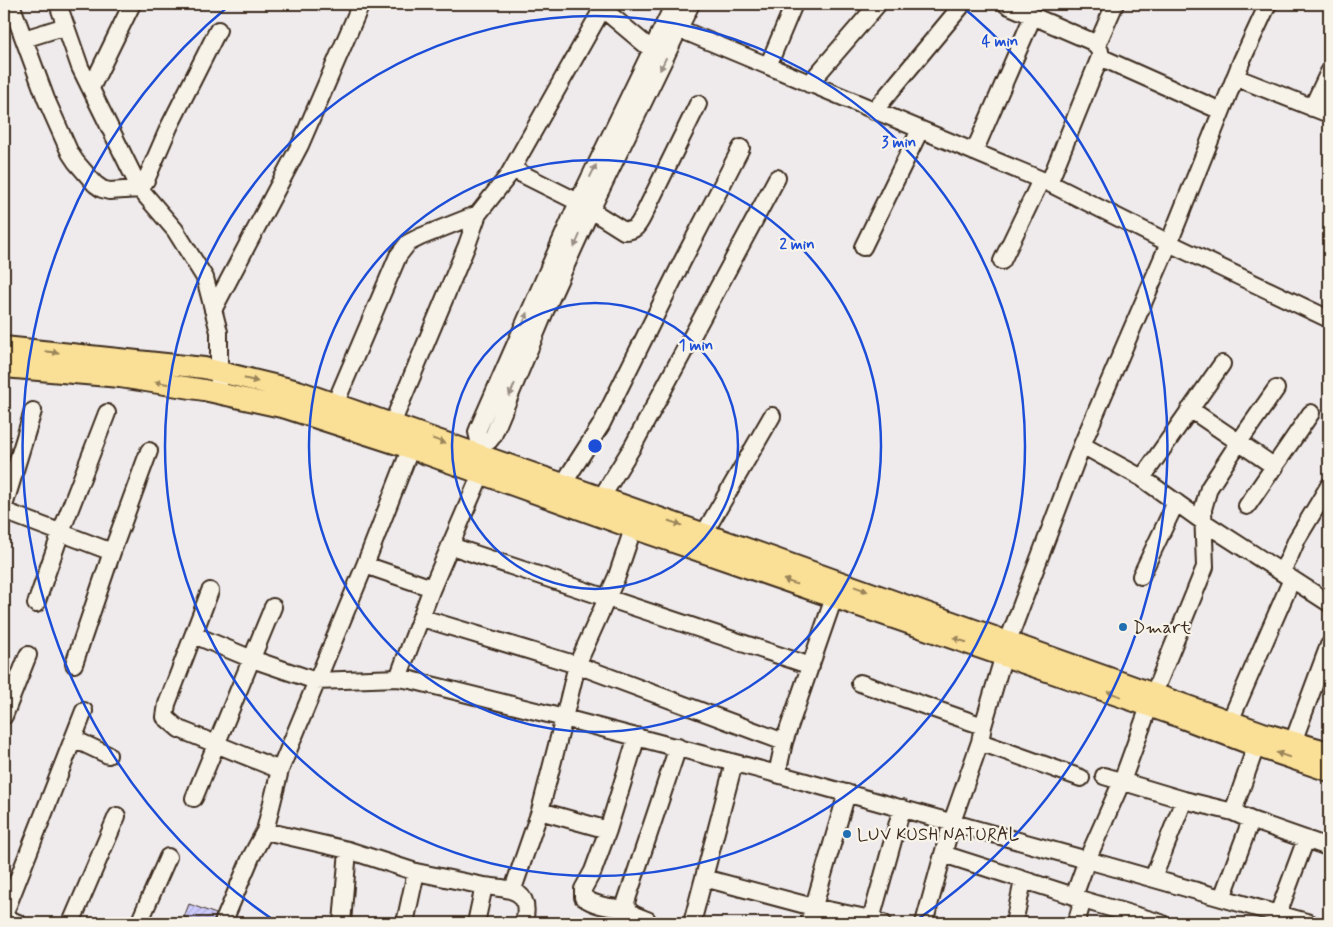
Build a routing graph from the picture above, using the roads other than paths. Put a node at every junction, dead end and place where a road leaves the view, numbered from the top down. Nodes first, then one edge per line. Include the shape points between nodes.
1 (11, 4) edge
2 (58, 4) edge
3 (132, 4) edge
4 (361, 4) edge
5 (674, 4) edge
6 (691, 4) edge
7 (794, 4) edge
8 (878, 4) edge
9 (963, 4) edge
10 (1115, 4) edge
11 (1268, 4) edge
12 (1007, 5) dead end
13 (604, 6) edge
14 (1033, 16) junction
15 (66, 26) junction
16 (672, 26) junction
17 (218, 30) dead end
18 (24, 39) junction
19 (652, 50) junction
20 (1098, 51) junction
21 (768, 66) junction
22 (1329, 72) edge
23 (1235, 77) junction
24 (809, 84) junction
25 (91, 88) junction
26 (698, 104) dead end
27 (1312, 108) junction
28 (874, 111) junction
29 (1221, 111) junction
30 (1329, 114) edge
31 (920, 130) junction
32 (741, 148) dead end
33 (974, 152) junction
34 (512, 169) junction
35 (777, 178) dead end
36 (1045, 182) junction
37 (140, 189) junction
38 (584, 206) junction
39 (478, 214) junction
40 (1169, 243) junction
41 (863, 247) dead end
42 (1002, 261) dead end
43 (213, 310) junction
44 (1328, 315) edge
45 (4, 347) edge
46 (1222, 364) dead end
47 (4, 366) edge
48 (120, 368) junction
49 (212, 370) junction
50 (1276, 389) dead end
51 (212, 391) junction
52 (335, 404) junction
53 (1190, 409) junction
54 (33, 411) dead end
55 (106, 413) dead end
56 (1311, 413) dead end
57 (772, 416) dead end
58 (392, 424) junction
59 (413, 441) junction
60 (1239, 442) junction
61 (1082, 445) junction
62 (150, 452) dead end
63 (477, 461) junction
64 (1275, 467) junction
65 (1142, 478) junction
66 (563, 484) junction
67 (1329, 486) edge
68 (601, 498) junction
69 (1176, 502) junction
70 (4, 506) edge
71 (1247, 506) dead end
72 (4, 511) edge
73 (636, 520) junction
74 (1205, 523) junction
75 (61, 532) junction
76 (699, 541) junction
77 (451, 546) junction
78 (112, 552) junction
79 (365, 564) junction
80 (1286, 575) junction
81 (1141, 576) dead end
82 (432, 588) junction
83 (837, 589) junction
84 (210, 591) dead end
85 (607, 597) junction
86 (1329, 603) edge
87 (36, 604) dead end
88 (273, 606) dead end
89 (422, 618) junction
90 (194, 635) junction
91 (1329, 645) edge
92 (1006, 648) junction
93 (28, 654) dead end
94 (252, 659) junction
95 (74, 664) dead end
96 (577, 665) junction
97 (811, 666) junction
98 (398, 678) junction
99 (316, 682) junction
100 (860, 684) dead end
101 (1151, 699) junction
102 (84, 711) dead end
103 (4, 716) edge
104 (564, 718) junction
105 (1230, 721) junction
106 (981, 734) junction
107 (637, 736) junction
108 (74, 739) junction
109 (784, 742) junction
110 (1293, 742) junction
111 (217, 743) junction
112 (1256, 746) junction
113 (678, 747) junction
114 (1329, 752) edge
115 (108, 754) dead end
116 (734, 763) junction
117 (280, 770) junction
118 (1329, 771) edge
119 (777, 774) junction
120 (1104, 776) dead end
121 (1081, 778) dead end
122 (1122, 781) junction
123 (847, 793) junction
124 (194, 798) dead end
125 (1184, 800) junction
126 (902, 808) junction
127 (540, 811) junction
128 (1233, 812) junction
129 (117, 816) dead end
130 (1251, 820) junction
131 (952, 822) junction
132 (265, 830) junction
133 (608, 830) junction
134 (1306, 839) junction
135 (1328, 847) edge
136 (348, 850) junction
137 (943, 854) junction
138 (168, 857) dead end
139 (1087, 860) junction
140 (416, 872) junction
141 (704, 878) junction
142 (1153, 878) junction
143 (1023, 881) junction
144 (484, 886) junction
145 (513, 889) junction
146 (1078, 898) junction
147 (1222, 898) junction
148 (813, 907) junction
149 (627, 909) junction
150 (1278, 914) junction
151 (4, 916) edge
152 (875, 922) edge
153 (927, 922) edge
154 (18, 923) edge
155 (71, 923) edge
156 (139, 923) edge
157 (224, 923) edge
158 (342, 923) edge
159 (405, 923) edge
160 (476, 923) edge
161 (524, 923) edge
162 (646, 923) edge
163 (692, 923) edge
164 (809, 923) edge
165 (1014, 923) edge
166 (1076, 923) edge
167 (1157, 923) edge
168 (1310, 923) edge

1 - 18 street
2 - 15 street
3 - 25 street
4 - 43 street via 300,145
5 - 16 street
6 - 16 street
7 - 21 street
8 - 24 street
9 - 28 street
10 - 20 street
11 - 23 street
12 - 14 street
13 - 19 street
13 - 34 street
14 - 20 street via 1093,42
14 - 33 street
15 - 18 street
15 - 25 street
16 - 19 street
16 - 21 street
16 -> 38 street
17 - 37 street
18 - 37 street via 46,98 76,162 95,184 109,192
38 -> 19 street
20 - 29 street
20 - 36 street
21 - 24 street
22 - 27 street
23 - 27 street
23 - 29 street
24 - 28 street
25 - 37 street
26 - 38 street via 638,226 632,231 624,231
27 - 30 street
28 - 31 street
29 - 40 street
31 - 33 street
31 - 41 street
32 - 66 street via 601,426
33 - 36 street
34 - 38 street
34 - 39 street
35 - 68 street via 633,446
36 - 40 street
36 - 42 street
37 - 43 street via 175,230 205,278
38 - 63 street via 479,427
39 - 52 street via 408,243 398,256
39 - 58 street
40 - 44 street
40 - 61 street
43 - 49 street via 219,332
45 -> 48 main road
46 - 53 street
47 - 48 main road
48 - 49 main road
51 -> 48 main road
49 - 51 street
49 -> 52 main road via 298,391
50 - 60 street
51 - 59 main road
52 - 58 main road
53 - 60 street
53 - 65 street
54 - 70 street
55 - 75 street
56 - 64 street
57 - 76 street
58 - 59 main road
59 - 63 main road
59 - 79 street
60 - 64 street
60 - 74 street via 1209,488 1203,509
61 - 65 street
61 - 92 street
62 - 78 street
63 - 66 main road
63 - 73 main road
63 - 77 street
64 - 71 street
65 - 69 street
66 - 68 main road
67 - 80 street via 1300,534 1288,560
68 - 73 main road
69 - 74 street
69 - 81 street
72 - 75 street
73 - 76 main road
73 - 85 street
74 - 80 street
74 - 101 street via 1205,567
75 - 78 street
75 - 87 street
76 - 83 main road
77 - 82 street
77 - 85 street
78 - 95 street
79 - 82 street
79 - 99 street
80 - 86 street
80 - 105 street
82 - 89 street
83 - 92 main road
83 - 97 street
84 - 90 street
85 - 96 street
85 - 97 street
88 - 94 street
89 - 96 street
89 - 98 street
90 - 94 street
90 - 111 street via 165,717 179,729
91 - 110 street
92 - 101 main road
92 - 106 street
93 - 103 street
94 - 99 street
94 - 111 street
96 - 104 street
96 - 109 street
97 - 109 street
98 - 99 street
98 - 104 street
99 - 117 street
100 - 106 street
101 - 105 main road
101 - 112 main road
101 - 122 street
102 - 108 street
104 - 107 street
104 - 127 street
105 - 110 main road
106 - 121 street
106 - 131 street
107 - 113 street
107 - 133 street
108 - 115 street
108 - 151 street
109 - 119 street
110 - 114 main road
111 - 117 street
111 - 124 street
118 -> 112 main road
112 - 128 street
113 - 116 street
113 - 149 street via 626,902
116 - 119 street
116 - 141 street
117 - 132 street
119 - 123 street
120 - 122 street
122 - 125 street
122 - 139 street
123 - 126 street
123 - 148 street
125 - 128 street
125 - 142 street
126 - 131 street
126 - 152 street
127 - 133 street
127 - 145 street
128 - 130 street
129 - 155 street
130 - 134 street
130 - 147 street
131 - 137 street
131 - 139 street
132 - 136 street
132 - 157 street
133 - 149 street via 583,889 583,897 600,906
134 - 135 street
134 - 150 street
136 - 140 street
136 - 158 street
137 - 143 street
137 - 153 street
138 - 156 street
139 - 142 street
139 - 146 street
140 - 144 street
140 - 159 street
141 - 148 street
141 - 163 street
142 - 147 street
143 - 146 street
143 - 165 street
144 - 145 street
144 - 160 street
145 - 161 street via 526,905
146 - 166 street
146 - 167 street
147 - 150 street
148 - 152 street
148 - 164 street
149 - 162 street via 647,920
150 - 168 street
151 - 154 street

